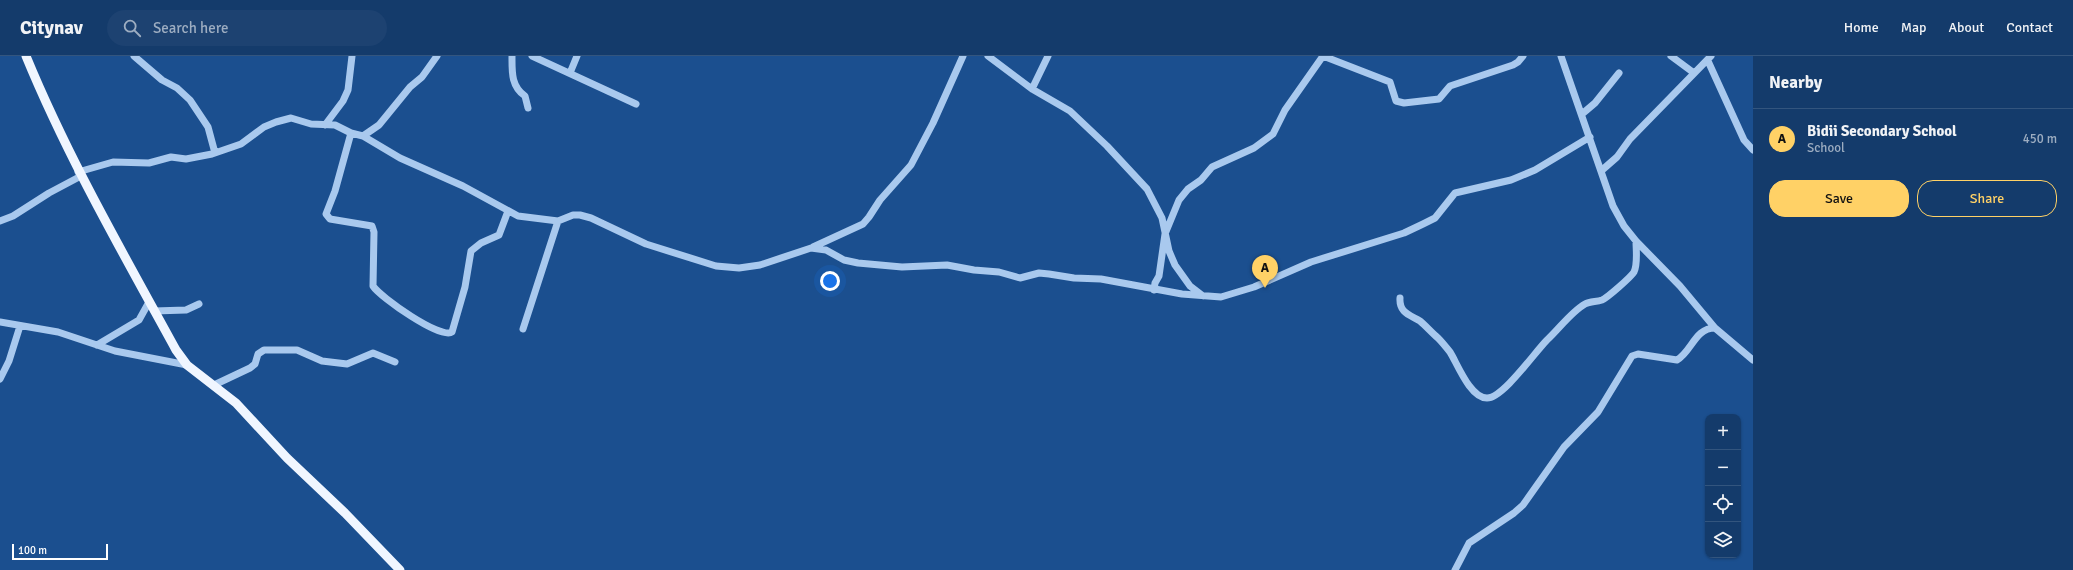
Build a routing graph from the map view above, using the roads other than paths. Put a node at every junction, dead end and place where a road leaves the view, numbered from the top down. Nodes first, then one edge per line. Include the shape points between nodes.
1 (26, 56) edge
2 (134, 56) edge
3 (352, 56) edge
4 (437, 56) edge
5 (512, 56) edge
6 (532, 56) edge
7 (577, 56) edge
8 (963, 56) edge
9 (988, 56) edge
10 (1048, 56) edge
11 (1323, 56) edge
12 (1523, 56) edge
13 (1561, 56) edge
14 (1671, 56) edge
15 (1710, 58) edge
16 (570, 73) junction
17 (1619, 73) dead end
18 (1694, 73) junction
19 (1032, 89) junction
20 (636, 104) dead end
21 (528, 108) dead end
22 (1582, 114) junction
23 (325, 125) junction
24 (351, 133) junction
25 (363, 136) junction
26 (1590, 136) junction
27 (1753, 150) edge
28 (215, 153) junction
29 (1601, 171) junction
30 (79, 174) junction
31 (508, 211) junction
32 (0, 221) edge
33 (558, 221) junction
34 (1165, 234) junction
35 (1636, 241) junction
36 (810, 248) junction
37 (1154, 290) junction
38 (1203, 296) junction
39 (1400, 298) dead end
40 (150, 302) junction
41 (199, 304) dead end
42 (154, 311) junction
43 (0, 322) edge
44 (20, 326) junction
45 (1715, 328) junction
46 (523, 329) dead end
47 (97, 345) junction
48 (1753, 360) edge
49 (395, 362) dead end
50 (187, 365) junction
51 (0, 379) edge
52 (214, 385) junction
53 (400, 570) edge
54 (1455, 570) edge

1 - 30 main road
2 - 28 street via 190,100 208,126
3 - 23 street via 348,90
4 - 25 street via 422,77 410,87 379,125
5 - 21 street via 514,82 519,92 525,96
6 - 16 street
7 - 16 street
8 - 36 street via 912,165 880,200 870,218 863,224
9 - 19 street
10 - 19 street
11 - 12 street via 1390,82 1396,101 1404,103 1439,99 1450,86 1513,65
11 - 34 street via 1285,110 1273,134 1263,143 1215,165 1188,189 1180,200
13 - 22 street
14 - 18 street
15 - 18 street
15 - 27 street via 1744,140
16 - 20 street
17 - 22 street via 1595,103
18 - 29 street
19 - 34 street via 1070,112 1107,146 1147,189 1162,218
22 - 26 street
23 - 24 street via 342,128
23 - 28 street via 291,118 283,119 264,127 241,144
24 - 25 street
24 - 31 street via 326,214 330,219 372,226 372,286 383,297 421,322 446,333 452,332 465,286 471,251 499,235
25 - 31 street via 400,158 469,189
26 - 29 street
26 - 38 street via 1535,170 1512,180 1455,192 1436,218 1404,233 1311,262 1238,293 1221,297
28 - 30 street via 186,159 171,157 149,163 113,162
29 - 35 street via 1615,210
30 - 32 street via 13,216
30 - 40 main road
31 - 33 street via 526,218
33 - 36 street via 573,215 591,218 646,244 698,262 728,268 760,265
33 - 46 street
34 - 37 street via 1159,276
34 - 38 street via 1175,265 1190,286
35 - 39 street via 1635,267 1630,276 1604,299 1579,308 1517,376 1500,392 1489,398 1478,394 1464,378 1444,344 1421,322 1405,314 1400,307
35 - 45 street via 1680,286
36 - 37 street via 826,250 844,260 858,263 902,267 947,265 999,272 1020,278 1039,273 1101,279
37 - 38 street
40 - 42 main road
40 - 47 street via 139,320
41 - 42 street via 186,310
42 - 50 main road
43 - 44 street
44 - 47 street via 58,332
44 - 51 street via 10,361
45 - 48 street
45 - 54 street via 1703,331 1677,360 1638,354 1632,356 1598,412 1564,447 1523,505 1469,543
47 - 50 street
49 - 52 street via 373,354 347,364 322,361 297,350 264,350 258,354 255,364 250,368
50 - 52 main road
52 - 53 main road via 236,403 287,458

